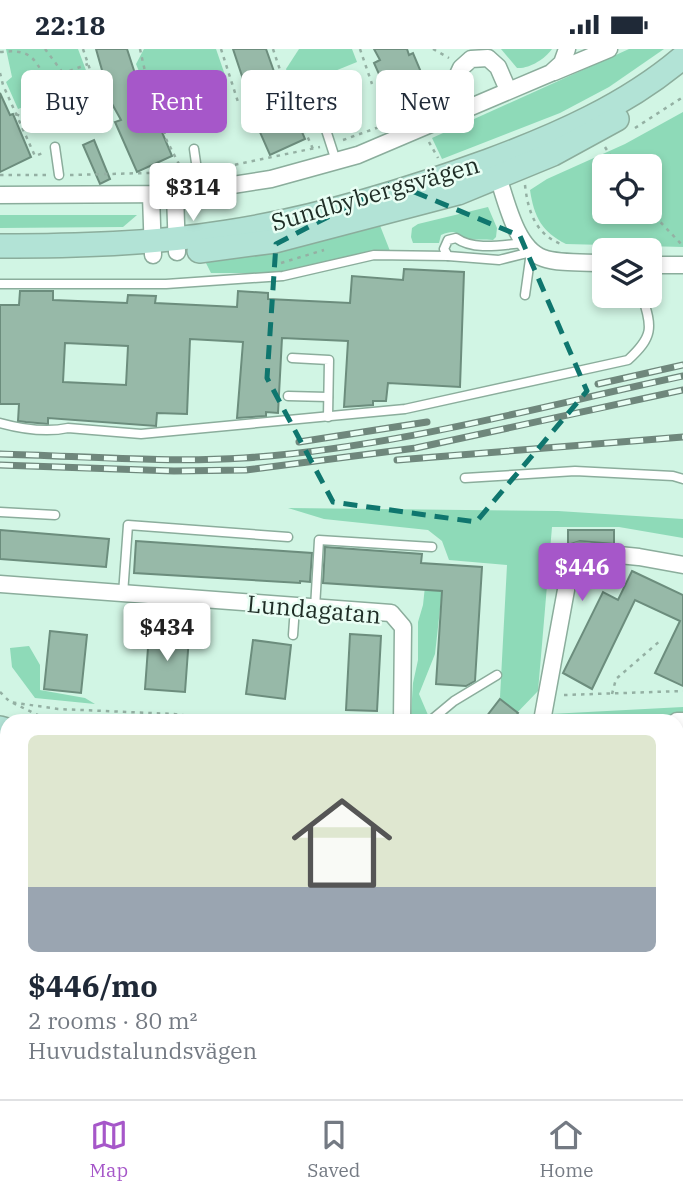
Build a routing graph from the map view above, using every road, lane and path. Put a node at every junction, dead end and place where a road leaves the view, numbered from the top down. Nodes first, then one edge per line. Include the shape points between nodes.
1 (45, 49) edge
2 (83, 49) edge
3 (140, 49) edge
4 (221, 49) edge
5 (273, 49) edge
6 (360, 49) edge
7 (567, 49) edge
8 (610, 49) edge
9 (26, 51) edge
10 (0, 52) edge
11 (683, 57) edge
12 (88, 64) junction
13 (41, 70) edge
14 (60, 70) edge
15 (71, 70) edge
16 (90, 70) edge
17 (145, 70) edge
18 (280, 70) edge
19 (460, 70) edge
20 (0, 73) edge
21 (551, 73) junction
22 (683, 76) edge
23 (372, 84) dead end
24 (508, 90) junction
25 (239, 102) dead end
26 (474, 105) edge
27 (16, 114) junction
28 (21, 116) edge
29 (376, 128) edge
30 (165, 133) edge
31 (306, 133) edge
32 (327, 133) edge
33 (410, 133) edge
34 (427, 138) dead end
35 (330, 144) junction
36 (55, 147) dead end
37 (605, 147) dead end
38 (194, 149) dead end
39 (313, 149) junction
40 (609, 154) edge
41 (35, 156) dead end
42 (335, 161) junction
43 (441, 164) dead end
44 (495, 168) junction
45 (183, 172) junction
46 (197, 172) junction
47 (0, 175) edge
48 (59, 175) junction
49 (525, 185) dead end
50 (200, 191) junction
51 (175, 194) junction
52 (0, 195) edge
53 (151, 195) junction
54 (662, 224) edge
55 (0, 246) edge
56 (176, 246) junction
57 (683, 246) edge
58 (569, 247) dead end
59 (152, 248) junction
60 (527, 248) junction
61 (448, 256) junction
62 (592, 256) edge
63 (0, 259) edge
64 (662, 265) edge
65 (683, 265) edge
66 (0, 284) edge
67 (525, 295) dead end
68 (646, 308) edge
69 (292, 358) dead end
70 (288, 396) dead end
71 (328, 397) junction
72 (328, 417) junction
73 (0, 423) edge
74 (465, 478) dead end
75 (683, 479) edge
76 (0, 512) edge
77 (55, 515) dead end
78 (288, 537) dead end
79 (432, 547) dead end
80 (683, 565) edge
81 (0, 585) edge
82 (123, 594) junction
83 (295, 607) junction
84 (315, 608) junction
85 (293, 635) dead end
86 (661, 640) dead end
87 (497, 675) dead end
88 (683, 691) edge
89 (0, 692) edge
90 (612, 694) junction
91 (547, 695) junction
92 (0, 699) edge
93 (10, 702) junction
94 (35, 714) edge
95 (155, 714) edge
96 (402, 714) edge
97 (438, 714) edge
98 (543, 714) edge

1 - 14 path
2 - 12 path
3 - 17 path
4 - 25 path
5 - 18 path
6 - 23 path
7 - 21 street via 562,63
8 - 21 street
9 - 10 path
9 - 13 path
11 - 44 main road, Sundbybergsvägen via 636,92
12 - 15 path
12 - 16 path
19 - 24 street via 471,59 488,58 498,67
20 - 27 path
21 - 24 street
22 - 44 main road, Sundbybergsvägen via 642,105 553,154
24 - 26 street
27 - 28 path
27 - 41 path
29 - 35 path
30 - 45 path
31 - 39 path
32 - 35 lane
33 - 42 street
34 - 43 path
35 - 39 path
35 - 42 lane
36 - 48 lane
37 - 40 path
38 - 46 lane
39 - 46 path
42 - 50 street via 271,179
44 - 56 main road, Sundbybergsvägen via 458,193 275,241 230,248
44 - 60 street
45 - 46 path
45 - 48 path
46 - 50 lane
47 - 48 path
49 - 58 path via 539,230
50 - 51 street
51 - 53 street
51 - 56 street
52 - 53 street
53 - 59 street
54 - 57 path
55 - 59 main road, Sundbybergsvägen
56 - 59 main road, Sundbybergsvägen
59 - 63 main road, Sundbybergsvägen
60 - 61 lane via 499,260
60 - 61 lane via 464,244 456,238 448,240 444,249
60 - 62 street via 545,259
60 - 67 lane
61 - 66 lane via 374,255 283,276 166,284
64 - 65 street
68 - 72 lane via 650,318 646,343 628,360 405,409
69 - 71 lane via 329,360
70 - 71 lane
71 - 72 lane
72 - 73 lane via 141,434 56,431
74 - 75 lane via 575,471
76 - 77 lane
78 - 82 lane via 128,526
79 - 84 lane via 320,540
80 - 91 street via 579,551 568,579
81 - 82 street, Lundagatan
82 - 83 street, Lundagatan
83 - 84 street, Lundagatan
83 - 85 lane
84 - 96 street, Lundagatan via 391,613 402,627
86 - 90 path via 616,679
87 - 97 lane
88 - 90 path
89 - 93 path
90 - 91 path
91 - 98 street
92 - 93 path
93 - 94 path
93 - 95 path

